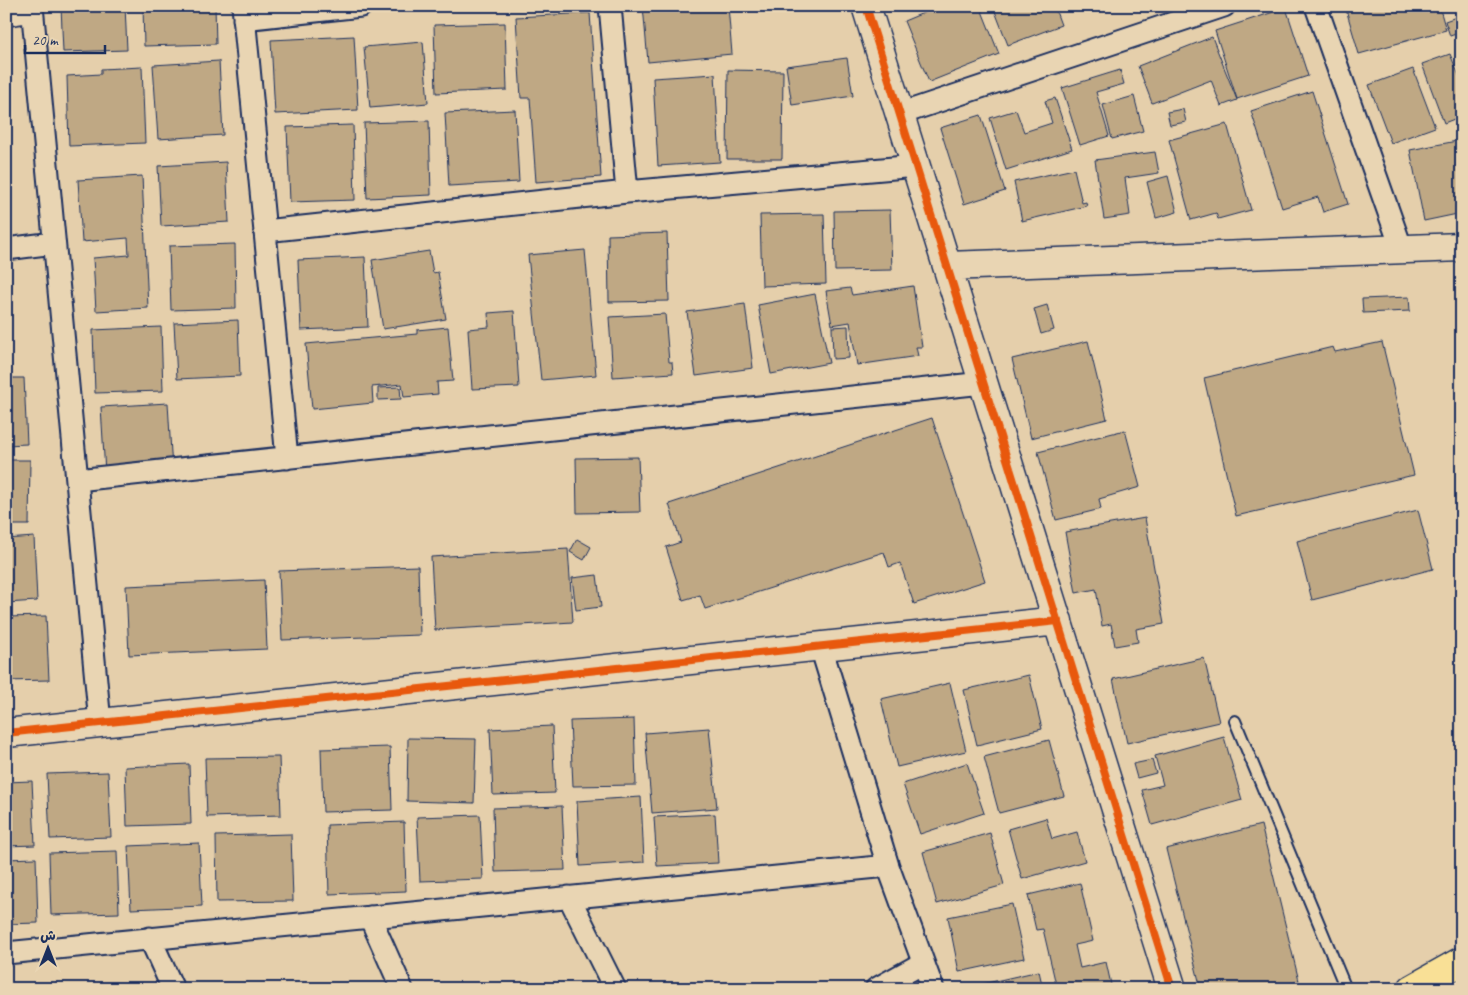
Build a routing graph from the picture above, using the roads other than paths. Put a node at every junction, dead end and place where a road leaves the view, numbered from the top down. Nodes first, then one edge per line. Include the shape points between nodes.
1 (361, 6) edge
2 (610, 6) edge
3 (866, 6) edge
4 (1224, 6) edge
5 (1316, 6) edge
6 (32, 9) edge
7 (244, 13) edge
8 (6, 14) edge
9 (900, 114) junction
10 (916, 166) junction
11 (627, 192) junction
12 (265, 231) junction
13 (54, 243) junction
14 (1462, 247) edge
15 (6, 248) edge
16 (1402, 250) junction
17 (947, 266) junction
18 (983, 382) junction
19 (287, 458) junction
20 (76, 480) junction
21 (1058, 621) junction
22 (821, 647) junction
23 (1235, 720) dead end
24 (100, 723) junction
25 (6, 733) edge
26 (888, 866) junction
27 (568, 898) junction
28 (370, 917) junction
29 (150, 938) junction
30 (6, 953) edge
31 (1462, 961) edge
32 (923, 963) junction
33 (173, 989) edge
34 (402, 989) edge
35 (615, 989) edge
36 (876, 989) edge
37 (932, 989) edge
38 (1172, 989) edge
39 (1346, 989) edge
40 (1412, 989) edge

1 - 7 street
2 - 11 street
3 - 9 street
4 - 9 street
5 - 16 street
6 - 8 street
6 - 13 street
7 - 12 street
9 - 10 street
10 - 11 street
10 - 17 street
11 - 12 street
12 - 19 street
13 - 15 street
13 - 20 street
14 - 16 street
16 - 17 street
17 - 18 street
18 - 19 street
18 - 21 street
19 - 20 street
20 - 24 street
21 - 22 street
21 - 38 street
22 - 24 street
22 - 26 street
23 - 39 lane
24 - 25 street
26 - 27 street
26 - 32 street
27 - 28 street
27 - 35 street
28 - 29 street
28 - 34 street
29 - 30 street
29 - 33 street
31 - 40 main road
32 - 36 street
32 - 37 street

